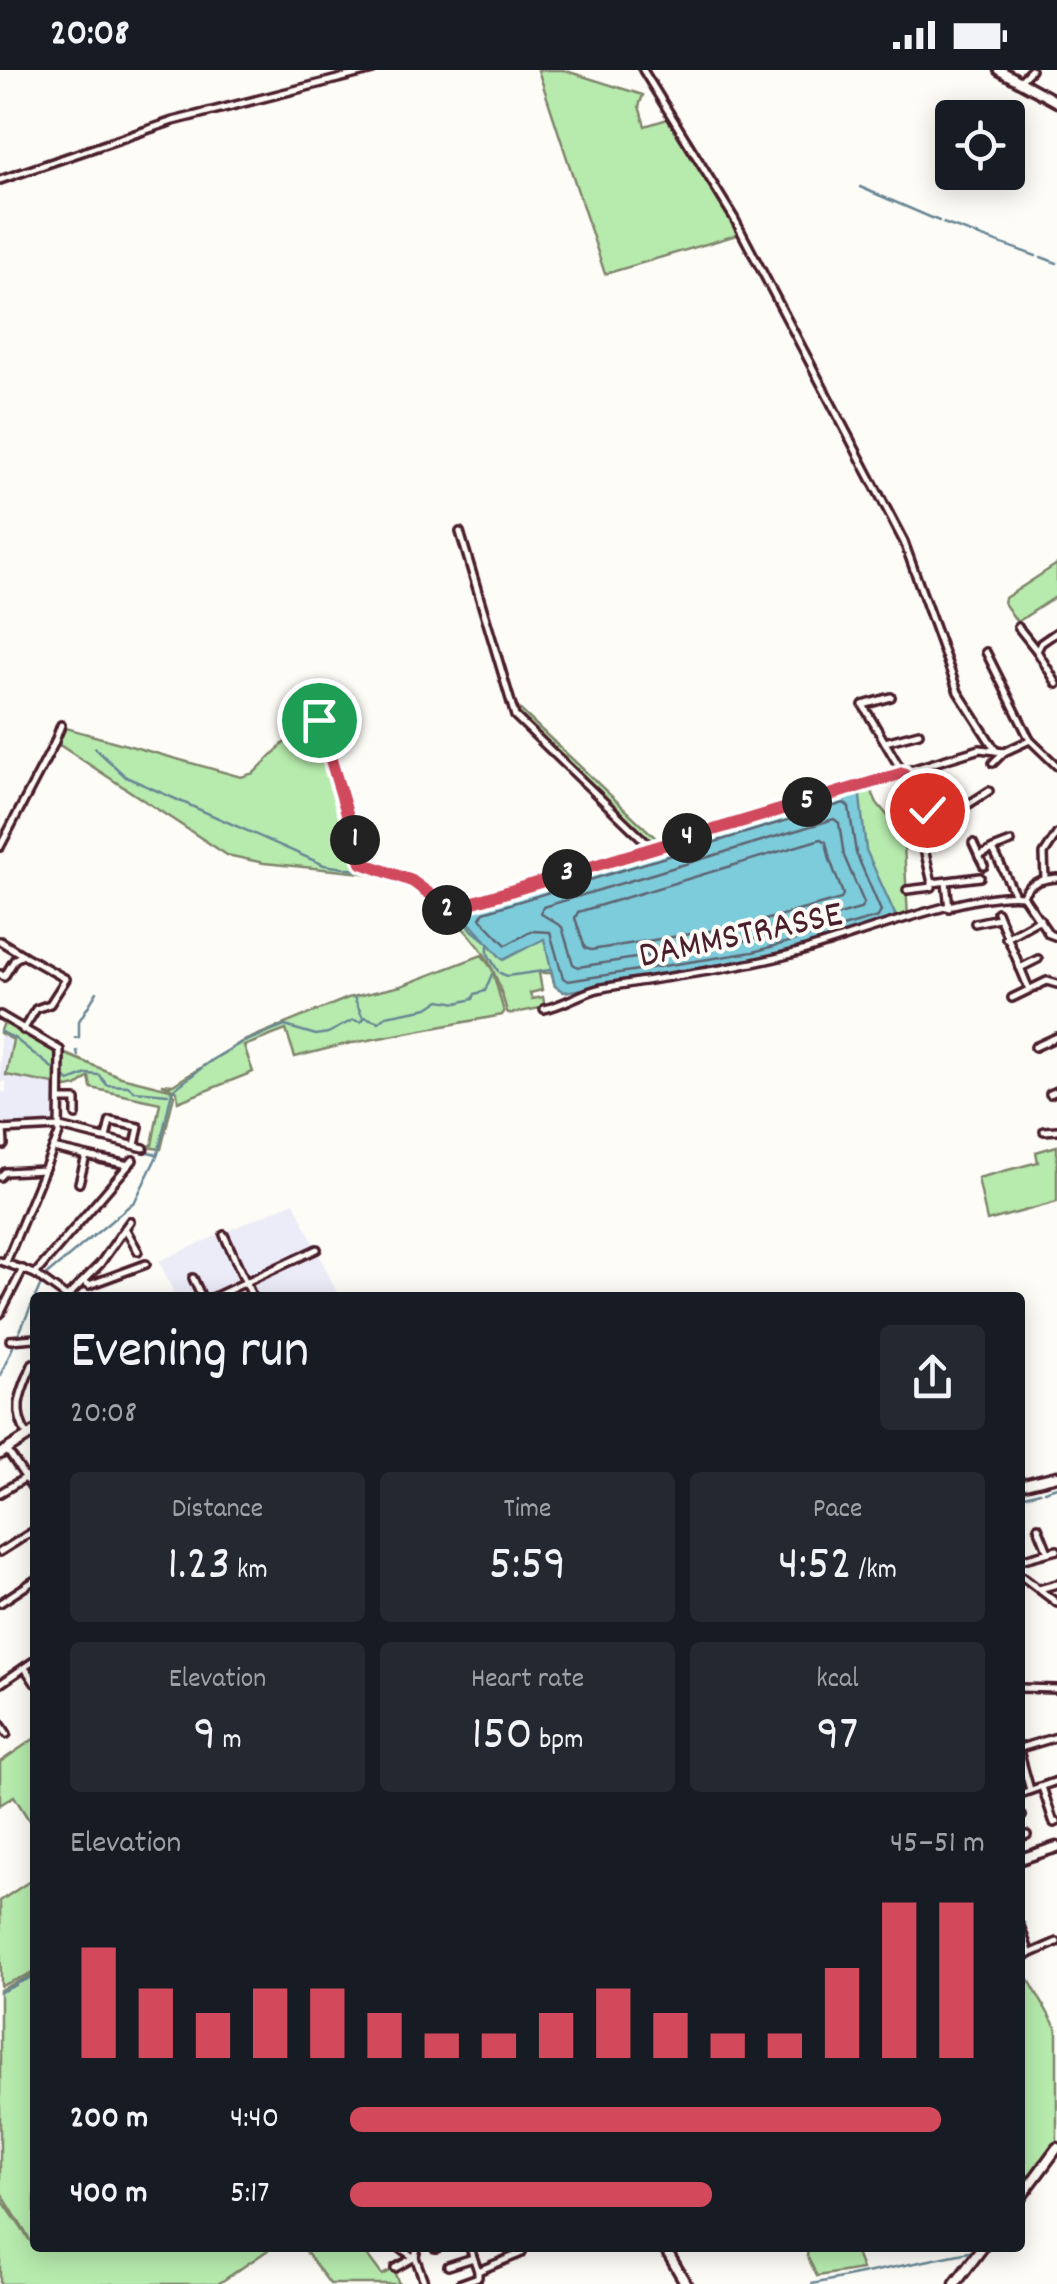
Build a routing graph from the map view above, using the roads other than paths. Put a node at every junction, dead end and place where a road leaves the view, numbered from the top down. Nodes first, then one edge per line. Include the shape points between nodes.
1 (374, 70) edge
2 (643, 70) edge
3 (1000, 70) edge
4 (1032, 70) edge
5 (1021, 80) junction
6 (1057, 102) edge
7 (0, 180) edge
8 (460, 532) dead end
9 (1018, 627) dead end
10 (1057, 632) edge
11 (986, 652) dead end
12 (1037, 652) junction
13 (1057, 684) edge
14 (890, 697) dead end
15 (319, 720) dead end
16 (60, 726) dead end
17 (918, 732) dead end
18 (1030, 740) junction
19 (885, 742) junction
20 (1000, 752) junction
21 (993, 764) dead end
22 (1057, 766) edge
23 (903, 773) junction
24 (989, 790) dead end
25 (927, 810) junction
26 (930, 819) dead end
27 (1057, 834) edge
28 (1011, 842) dead end
29 (974, 843) dead end
30 (0, 847) edge
31 (652, 848) junction
32 (924, 849) dead end
33 (993, 850) junction
34 (980, 856) junction
35 (984, 866) dead end
36 (980, 877) dead end
37 (1045, 878) junction
38 (1057, 878) edge
39 (946, 882) junction
40 (932, 883) junction
41 (907, 890) dead end
42 (1019, 896) junction
43 (948, 908) junction
44 (1040, 919) junction
45 (976, 923) dead end
46 (1057, 937) edge
47 (1006, 938) junction
48 (0, 941) edge
49 (23, 955) junction
50 (1038, 959) dead end
51 (1020, 968) junction
52 (0, 974) edge
53 (1057, 984) edge
54 (1030, 989) junction
55 (1012, 998) dead end
56 (544, 1009) dead end
57 (0, 1015) edge
58 (23, 1030) junction
59 (1055, 1038) edge
60 (1035, 1047) dead end
61 (1057, 1047) edge
62 (1057, 1091) edge
63 (1050, 1094) dead end
64 (60, 1100) junction
65 (76, 1114) dead end
66 (60, 1128) junction
67 (2, 1130) edge
68 (1057, 1130) edge
69 (1044, 1131) dead end
70 (106, 1138) junction
71 (0, 1145) edge
72 (135, 1145) junction
73 (53, 1148) junction
74 (144, 1148) dead end
75 (86, 1156) junction
76 (44, 1170) junction
77 (0, 1177) edge
78 (79, 1183) dead end
79 (130, 1221) dead end
80 (125, 1228) junction
81 (224, 1235) dead end
82 (317, 1249) dead end
83 (138, 1251) dead end
84 (3, 1262) edge
85 (146, 1264) dead end
86 (24, 1269) junction
87 (41, 1277) junction
88 (193, 1278) dead end
89 (245, 1281) junction
90 (84, 1282) junction
91 (61, 1292) edge
92 (73, 1292) edge
93 (199, 1292) edge
94 (224, 1292) edge
95 (250, 1292) edge
96 (0, 1314) edge
97 (30, 1339) edge
98 (13, 1341) dead end
99 (30, 1374) edge
100 (30, 1433) edge
101 (30, 1435) edge
102 (4, 1452) edge
103 (1057, 1476) edge
104 (25, 1478) junction
105 (1025, 1484) edge
106 (30, 1485) edge
107 (0, 1494) edge
108 (1038, 1527) dead end
109 (30, 1533) edge
110 (1057, 1550) edge
111 (0, 1552) edge
112 (1048, 1552) junction
113 (1025, 1559) edge
114 (1025, 1579) edge
115 (30, 1583) edge
116 (1057, 1584) edge
117 (1038, 1589) junction
118 (0, 1603) edge
119 (1057, 1603) edge
120 (30, 1664) edge
121 (25, 1668) junction
122 (30, 1676) edge
123 (0, 1684) edge
124 (1025, 1688) edge
125 (1057, 1689) edge
126 (0, 1723) edge
127 (7, 1734) dead end
128 (1057, 1737) edge
129 (1025, 1749) edge
130 (1025, 1770) edge
131 (1057, 1781) edge
132 (1042, 1786) junction
133 (1030, 1790) junction
134 (1025, 1792) edge
135 (1057, 1822) edge
136 (1057, 1847) edge
137 (1025, 1857) edge
138 (1025, 1940) edge
139 (1057, 1942) edge
140 (1030, 1954) junction
141 (1025, 1956) edge
142 (1057, 2148) edge
143 (1025, 2191) edge
144 (404, 2252) edge
145 (416, 2252) edge
146 (472, 2252) edge
147 (667, 2252) edge
148 (979, 2252) edge
149 (522, 2253) dead end
150 (415, 2257) junction
151 (474, 2258) junction
152 (448, 2266) dead end
153 (395, 2268) dead end
154 (478, 2271) junction
155 (425, 2284) edge
156 (460, 2284) edge
157 (686, 2284) edge
158 (955, 2284) edge

1 - 7 street via 173,121
2 - 20 street via 740,230 904,542 958,692
3 - 5 street
4 - 5 street
5 - 6 street
8 - 31 street via 516,716
9 - 12 street
10 - 12 street
11 - 18 street
12 - 13 street
14 - 19 street via 863,705
15 - 31 street via 362,863 412,881 450,910
16 - 30 street
17 - 19 street
18 - 20 street
18 - 22 street
19 - 23 street
20 - 21 street
20 - 23 street via 980,749
23 - 25 street
23 - 31 street
24 - 25 street via 969,804
25 - 26 street
27 - 37 street via 1044,854
28 - 33 street
29 - 34 street
32 - 40 street
33 - 34 street
33 - 42 street
34 - 35 street
36 - 39 street
37 - 38 street
37 - 42 street, DAMMSTRASSE
39 - 40 street
39 - 43 street
40 - 41 street
42 - 43 street, DAMMSTRASSE
42 - 44 street
43 - 56 street, DAMMSTRASSE via 762,962 597,989
44 - 46 street
44 - 47 street
45 - 47 street via 997,915
47 - 51 street
48 - 49 street
49 - 52 street
49 - 58 street via 66,980
50 - 51 street
51 - 54 street
53 - 54 street
54 - 55 street
57 - 58 street
58 - 64 street via 60,1050
59 - 60 street
59 - 61 street
62 - 63 street
64 - 65 street via 76,1100
64 - 66 street
66 - 67 street
66 - 70 street
66 - 73 street
67 - 71 street
68 - 69 street
70 - 72 street
70 - 72 street via 110,1120 138,1127
72 - 74 street
73 - 75 street
73 - 76 street
75 - 78 street
75 - 87 street via 131,1163
76 - 77 street
76 - 84 street
79 - 80 street
80 - 83 street
80 - 90 street
81 - 89 street
82 - 89 street
84 - 86 street
85 - 90 street via 89,1286
86 - 87 street
86 - 96 street
87 - 91 street
88 - 93 street
89 - 94 street
89 - 95 street
90 - 92 street
97 - 98 street
99 - 100 street via 16,1408
101 - 102 street
102 - 104 street
103 - 105 street
104 - 106 street
104 - 107 street
108 - 112 street
109 - 111 street
110 - 112 street
112 - 113 street
114 - 117 street
115 - 118 street
116 - 117 street
117 - 119 street
120 - 121 street
121 - 122 street
121 - 123 street
124 - 125 street
126 - 127 street
128 - 129 street
130 - 133 street
131 - 132 street
132 - 133 street
132 - 135 street
133 - 134 street
136 - 137 street
138 - 140 street
139 - 140 street
140 - 141 street
142 - 143 street
144 - 150 street
145 - 150 street
146 - 151 street
147 - 157 street
148 - 158 street
149 - 154 street
150 - 153 street
150 - 155 street
151 - 152 street
151 - 154 street
154 - 156 street

